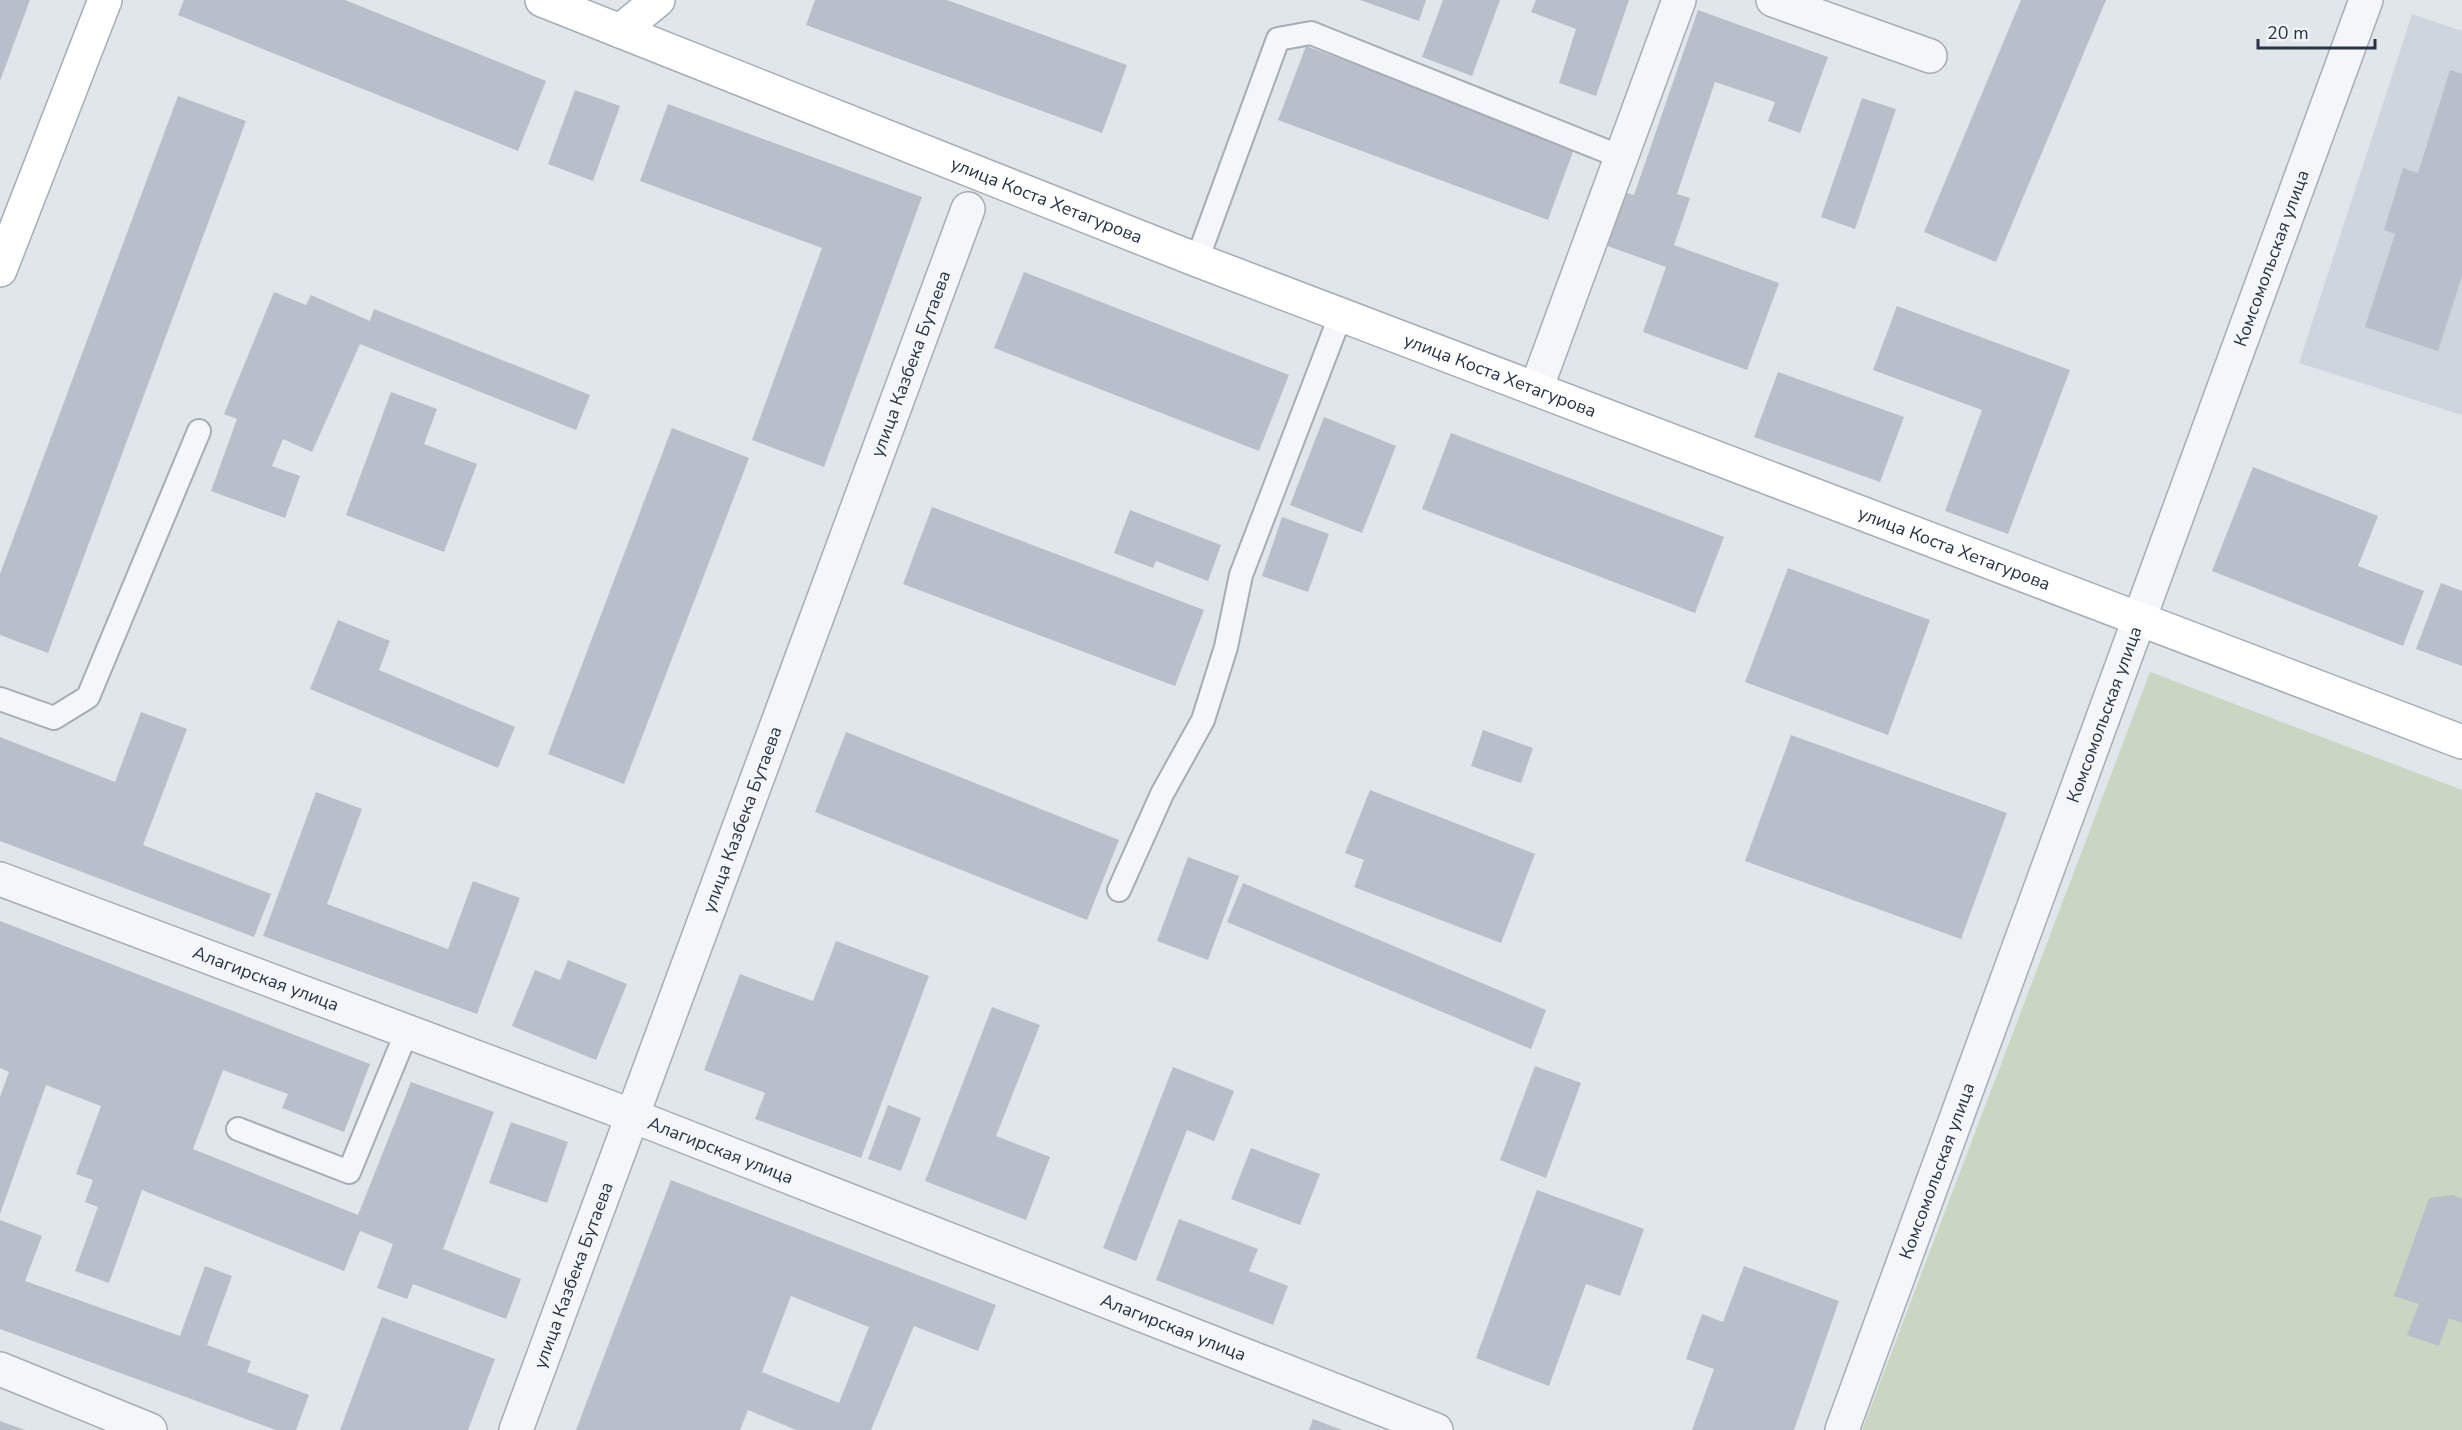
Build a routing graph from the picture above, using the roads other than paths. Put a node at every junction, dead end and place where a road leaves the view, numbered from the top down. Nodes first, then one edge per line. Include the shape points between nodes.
1 (105, 0) edge
2 (542, 0) edge
3 (658, 0) edge
4 (1679, 0) edge
5 (1773, 0) edge
6 (2366, 0) edge
7 (620, 32) junction
8 (1930, 56) dead end
9 (1621, 158) junction
10 (968, 209) dead end
11 (1197, 260) junction
12 (0, 270) edge
13 (1341, 314) junction
14 (1536, 389) junction
15 (199, 431) dead end
16 (2139, 620) junction
17 (0, 699) edge
18 (2462, 742) edge
19 (0, 879) edge
20 (1119, 890) dead end
21 (407, 1031) junction
22 (633, 1116) junction
23 (238, 1129) dead end
24 (0, 1369) edge
25 (150, 1430) edge
26 (516, 1430) edge
27 (1436, 1430) edge
28 (1842, 1430) edge

1 - 12 main road
2 - 7 main road, улица Коста Хетагурова
3 - 7 main road
4 - 9 street
5 - 8 street
6 - 16 street, Комсомольская улица
7 - 11 main road, улица Коста Хетагурова
9 - 11 lane via 1311,33 1278,39
9 - 14 street
10 - 22 street, улица Казбека Бутаева
11 - 13 main road, улица Коста Хетагурова
13 - 14 main road, улица Коста Хетагурова
13 - 20 lane via 1241,575 1226,647 1203,720 1162,794
14 - 16 main road, улица Коста Хетагурова
15 - 17 lane via 88,697 54,718
16 - 18 main road, улица Коста Хетагурова
16 - 28 street, Комсомольская улица
19 - 21 street, Алагирская улица
21 - 22 street, Алагирская улица
21 - 23 lane via 349,1172
22 - 26 street, улица Казбека Бутаева
22 - 27 street, Алагирская улица
24 - 25 street

